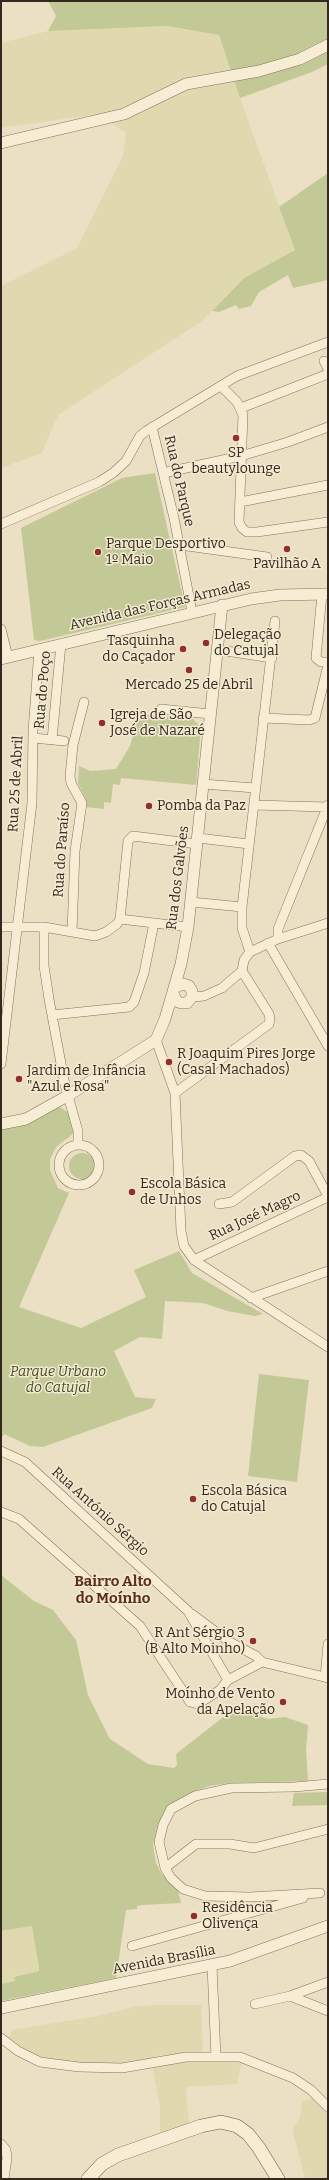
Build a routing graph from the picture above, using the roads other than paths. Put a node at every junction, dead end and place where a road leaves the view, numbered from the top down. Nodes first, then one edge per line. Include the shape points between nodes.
1 (328, 45) edge
2 (1, 143) edge
3 (328, 342) edge
4 (328, 374) edge
5 (221, 386) junction
6 (241, 408) junction
7 (152, 427) junction
8 (328, 427) edge
9 (241, 456) junction
10 (163, 473) junction
11 (328, 485) edge
12 (240, 502) junction
13 (328, 522) edge
14 (1, 524) edge
15 (180, 545) junction
16 (267, 557) dead end
17 (325, 594) edge
18 (222, 605) junction
19 (192, 612) junction
20 (275, 621) dead end
21 (1, 629) edge
22 (61, 644) junction
23 (39, 649) junction
24 (226, 651) dead end
25 (4, 658) edge
26 (272, 658) junction
27 (328, 664) edge
28 (84, 702) dead end
29 (161, 709) dead end
30 (210, 714) junction
31 (263, 718) junction
32 (33, 738) junction
33 (52, 740) junction
34 (64, 741) dead end
35 (203, 784) junction
36 (255, 788) junction
37 (254, 805) junction
38 (328, 806) edge
39 (198, 841) junction
40 (249, 844) junction
41 (191, 902) junction
42 (242, 907) junction
43 (120, 919) junction
44 (154, 923) junction
45 (328, 923) edge
46 (16, 926) junction
47 (1, 927) edge
48 (44, 927) junction
49 (188, 927) junction
50 (72, 932) junction
51 (278, 939) junction
52 (268, 943) junction
53 (250, 952) junction
54 (11, 971) junction
55 (242, 971) junction
56 (1, 972) edge
57 (178, 988) junction
58 (192, 997) junction
59 (181, 1004) junction
60 (52, 1015) junction
61 (4, 1016) edge
62 (165, 1019) junction
63 (156, 1040) junction
64 (326, 1040) edge
65 (1, 1059) edge
66 (175, 1093) junction
67 (69, 1095) junction
68 (1, 1124) edge
69 (78, 1144) junction
70 (328, 1197) edge
71 (219, 1204) dead end
72 (194, 1260) junction
73 (328, 1271) edge
74 (251, 1298) junction
75 (328, 1347) edge
76 (1, 1451) edge
77 (1, 1512) edge
78 (188, 1611) junction
79 (328, 1644) edge
80 (262, 1662) junction
81 (326, 1678) edge
82 (228, 1680) junction
83 (328, 1784) edge
84 (328, 1829) edge
85 (165, 1868) junction
86 (324, 1892) edge
87 (328, 1926) edge
88 (132, 1946) dead end
89 (212, 1966) junction
90 (328, 1982) edge
91 (290, 1996) junction
92 (254, 2004) dead end
93 (1, 2008) edge
94 (328, 2011) edge
95 (1, 2038) edge
96 (216, 2056) junction
97 (328, 2107) edge
98 (1, 2144) edge
99 (4, 2179) edge
100 (88, 2179) edge
101 (278, 2179) edge

1 - 2 street via 300,58 259,71 186,84 124,114
3 - 5 street via 236,376
4 - 6 street
5 - 6 street
5 - 7 street
6 - 9 street
7 - 10 street, Rua do Parque
7 - 14 street via 140,436 126,461 99,482
8 - 9 street
9 - 10 street
9 - 12 street
10 - 15 street, Rua do Parque
11 - 12 street
12 - 13 street via 239,522 247,532
15 - 16 street
15 - 19 street, Rua do Parque
17 - 18 street, Avenida das Forças Armadas via 280,595
17 - 27 street via 316,658
18 - 19 street, Avenida das Forças Armadas
18 - 30 street, Rua dos Galvões
19 - 22 street, Avenida das Forças Armadas
20 - 26 street
21 - 25 street
22 - 23 street, Avenida das Forças Armadas
22 - 33 street, Rua do Poço
23 - 25 street, Avenida das Forças Armadas
23 - 32 street, Rua 25 de Abril
24 - 26 street
26 - 31 street
27 - 31 street via 316,718
28 - 50 street, Rua do Paraíso via 72,756 71,780 82,803 76,851
29 - 30 street
30 - 35 street, Rua dos Galvões
31 - 36 street
32 - 33 street
32 - 46 street, Rua 25 de Abril via 32,803
33 - 34 street
35 - 36 street
35 - 39 street, Rua dos Galvões
36 - 37 street
37 - 38 street
37 - 40 street
38 - 51 street via 278,929
39 - 40 street
39 - 41 street, Rua dos Galvões
39 - 43 street via 133,836 128,841
40 - 42 street
41 - 42 street
41 - 49 street, Rua dos Galvões
42 - 53 street via 242,928
43 - 44 street
43 - 50 street via 106,932 95,936
44 - 49 street
44 - 60 street via 144,973 134,1002 129,1007
45 - 51 street
46 - 47 street
46 - 48 street
46 - 54 street, Rua 25 de Abril
48 - 50 street
48 - 60 street via 44,966
49 - 57 street, Rua dos Galvões
51 - 52 street
52 - 53 street
52 - 64 street
53 - 55 street via 244,960
54 - 56 street
54 - 61 street, Rua 25 de Abril
55 - 58 street via 222,988 204,996
55 - 66 street via 269,1014 269,1024
57 - 58 street via 192,991
57 - 59 street via 176,1001
57 - 62 street
58 - 59 street via 187,1003
59 - 62 street
60 - 67 street
61 - 65 street, Rua 25 de Abril
62 - 63 street
63 - 66 street
63 - 67 street
66 - 72 street via 181,1231 184,1246
67 - 68 street via 26,1119
67 - 69 street via 69,1105 78,1131
69 - 69 street via 66,1149 59,1167 64,1179 76,1185 94,1178 99,1166 96,1153 91,1148
70 - 71 street via 309,1161 301,1155 295,1156 232,1202
70 - 72 street, Rua José Magro
72 - 74 street
73 - 74 street
74 - 75 street
76 - 78 street, Rua António Sérgio via 25,1462
77 - 82 street via 19,1519 140,1626 190,1702 198,1704 220,1690
78 - 80 street via 228,1641
78 - 82 street, Rua António Sérgio
79 - 81 street
80 - 81 street
80 - 82 street
83 - 85 street via 231,1788 195,1796 171,1809 163,1826 159,1842
84 - 85 street via 254,1848 230,1844 196,1844
85 - 86 street via 183,1889 205,1896 250,1897
86 - 88 street
87 - 89 street, Avenida Brasília
89 - 93 street, Avenida Brasília
89 - 96 street
90 - 91 street
91 - 92 street
91 - 94 street
95 - 96 street via 18,2051 40,2062 79,2067 122,2068 173,2058
96 - 97 street via 240,2057 293,2078 311,2090
98 - 99 street via 8,2158
100 - 101 main road via 102,2164 118,2155 201,2126 221,2122 237,2126 248,2134

